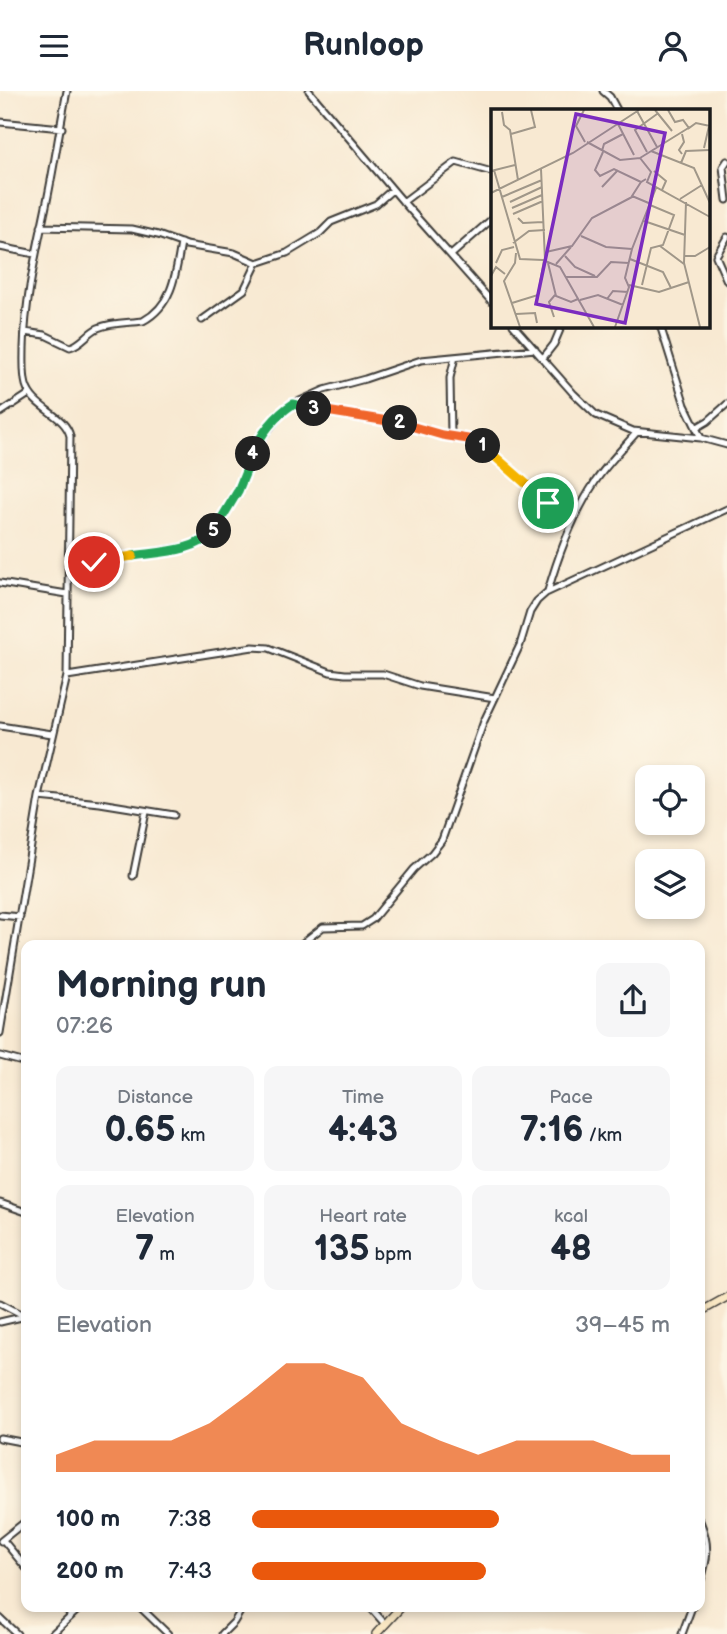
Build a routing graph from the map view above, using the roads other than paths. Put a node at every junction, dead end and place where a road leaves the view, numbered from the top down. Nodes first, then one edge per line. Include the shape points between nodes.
1 (67, 91) edge
2 (309, 91) edge
3 (603, 91) edge
4 (616, 109) edge
5 (0, 122) edge
6 (62, 128) junction
7 (727, 161) edge
8 (491, 172) edge
9 (392, 190) junction
10 (727, 200) edge
11 (403, 202) junction
12 (491, 220) edge
13 (41, 227) junction
14 (727, 237) edge
15 (181, 243) junction
16 (0, 247) edge
17 (35, 254) junction
18 (451, 255) junction
19 (257, 263) junction
20 (727, 281) edge
21 (491, 301) edge
22 (202, 320) dead end
23 (515, 327) edge
24 (561, 327) edge
25 (661, 327) edge
26 (25, 332) junction
27 (535, 349) junction
28 (455, 358) junction
29 (543, 358) junction
30 (29, 394) junction
31 (293, 404) junction
32 (727, 404) edge
33 (0, 413) edge
34 (696, 428) junction
35 (637, 432) junction
36 (451, 435) junction
37 (701, 438) junction
38 (727, 447) edge
39 (727, 509) edge
40 (577, 515) junction
41 (68, 565) junction
42 (0, 583) edge
43 (548, 591) junction
44 (67, 594) junction
45 (67, 676) junction
46 (495, 698) junction
47 (0, 726) edge
48 (52, 734) junction
49 (39, 797) junction
50 (146, 812) junction
51 (174, 815) dead end
52 (134, 876) dead end
53 (0, 915) edge
54 (20, 918) junction
55 (306, 940) edge
56 (0, 1033) edge
57 (0, 1056) edge
58 (21, 1062) edge
59 (0, 1203) edge
60 (21, 1210) edge
61 (727, 1297) edge
62 (0, 1303) edge
63 (705, 1309) edge
64 (21, 1314) edge
65 (21, 1317) edge
66 (0, 1322) edge
67 (0, 1438) edge
68 (21, 1442) edge
69 (21, 1525) edge
70 (705, 1533) edge
71 (1, 1541) edge
72 (21, 1563) edge
73 (705, 1566) edge
74 (68, 1612) edge
75 (75, 1612) edge
76 (145, 1612) edge
77 (240, 1612) edge
78 (374, 1612) edge
79 (396, 1612) edge
80 (690, 1612) edge
81 (71, 1616) junction
82 (0, 1618) edge
83 (385, 1624) junction
84 (17, 1634) edge
85 (52, 1634) edge
86 (168, 1634) edge
87 (222, 1634) edge
88 (376, 1634) edge
89 (682, 1634) edge

1 - 6 street
2 - 9 street
3 - 4 street
5 - 6 street
6 - 13 street
7 - 10 street via 723,167
8 - 11 street via 456,162
9 - 11 street
9 - 19 street via 376,204 331,222 287,253
11 - 18 street
12 - 18 street
13 - 15 street via 132,229
13 - 17 street
14 - 20 street via 716,256
15 - 19 street via 234,253
15 - 26 street via 170,294 149,318 99,328 70,347
16 - 17 street
17 - 26 street
18 - 21 street
19 - 22 street via 244,290
23 - 27 street
24 - 29 street
25 - 34 street
26 - 30 street via 24,373
27 - 28 street
27 - 29 street
28 - 31 street via 421,361
28 - 36 street via 450,377
29 - 35 street via 596,415
30 - 33 street
30 - 41 street via 69,429
31 - 36 street
31 - 41 street via 257,444 238,491 206,540
32 - 34 street
34 - 37 street
35 - 37 street
35 - 40 street via 599,476
36 - 40 street via 479,443 552,507
37 - 38 street
39 - 43 street
40 - 43 street
41 - 44 street
42 - 44 street
43 - 46 street via 530,612
44 - 45 street
45 - 46 street via 253,647 269,648 330,672 383,674 421,686
45 - 48 street
46 - 55 street via 451,818 432,853 373,919 362,926 323,927
47 - 48 street
48 - 49 street
49 - 50 street
49 - 54 street
50 - 51 street
50 - 52 street
53 - 54 street
54 - 56 street
57 - 58 street
59 - 60 street
61 - 63 main road
62 - 64 street
65 - 66 street
67 - 68 street
69 - 71 street
70 - 73 street
71 - 72 street
74 - 81 street
75 - 81 street
76 - 86 street
77 - 87 street
78 - 83 street
79 - 83 main road
80 - 89 street
81 - 85 street
82 - 84 street
83 - 88 main road

